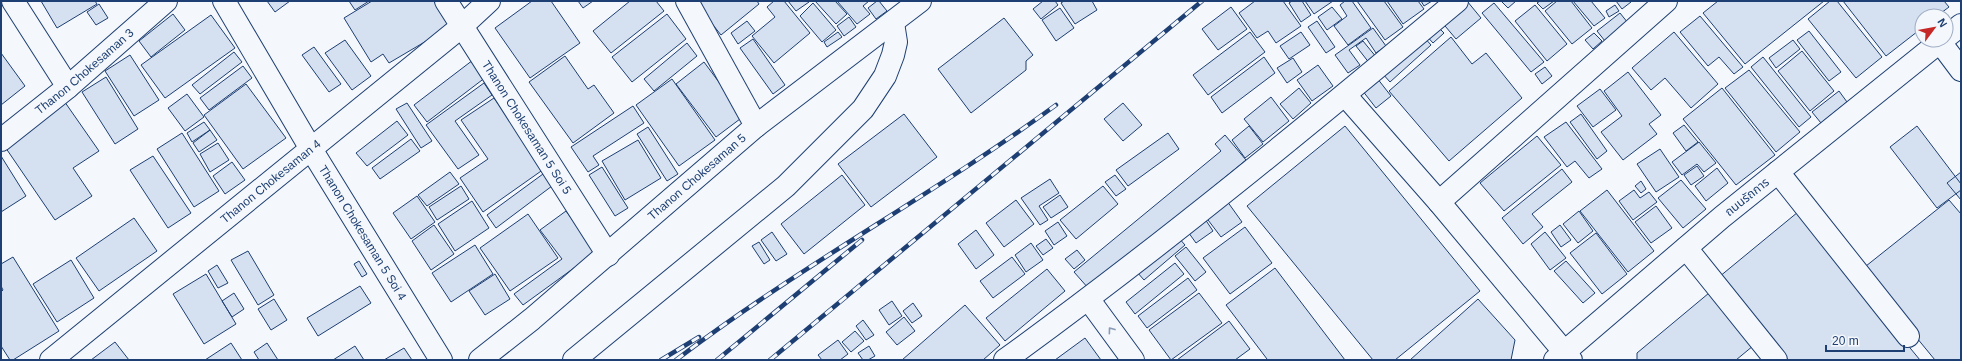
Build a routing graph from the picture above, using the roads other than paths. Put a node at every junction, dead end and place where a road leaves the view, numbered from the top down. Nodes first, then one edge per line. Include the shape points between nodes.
1 (13, 1) edge
2 (166, 1) edge
3 (224, 1) edge
4 (446, 1) edge
5 (489, 1) edge
6 (687, 1) edge
7 (920, 1) edge
8 (1458, 1) edge
9 (1666, 1) edge
10 (893, 23) junction
11 (461, 27) junction
12 (1933, 48) edge
13 (1948, 48) edge
14 (1961, 70) edge
15 (68, 87) junction
16 (1344, 95) junction
17 (756, 126) junction
18 (1, 140) edge
19 (311, 149) junction
20 (1778, 172) junction
21 (1439, 202) junction
22 (1686, 248) junction
23 (608, 255) junction
24 (1089, 300) junction
25 (1908, 336) dead end
26 (1564, 357) edge
27 (51, 360) edge
28 (441, 360) edge
29 (480, 360) edge
30 (574, 360) edge
31 (1005, 360) edge
32 (1133, 360) edge
33 (1776, 360) edge

1 - 15 street
2 - 15 street, Thanon Chokesaman 3
3 - 19 street, Thanon Chokesaman 5 Soi 4
4 - 11 street, Thanon Chokesaman 5 Soi 5
5 - 11 street, Thanon Chokesaman 4
6 - 17 street
7 - 10 street, Thanon Chokesaman 5
8 - 16 street
9 - 21 street
10 - 17 street, Thanon Chokesaman 5
10 - 30 street via 896,42 893,55 885,76 863,109 786,186
11 - 19 street, Thanon Chokesaman 4
11 - 23 street, Thanon Chokesaman 5 Soi 5
12 - 20 street, ถนนรัถการ
13 - 14 street
15 - 18 street, Thanon Chokesaman 3
16 - 21 street
16 - 24 street
17 - 23 street, Thanon Chokesaman 5
19 - 27 street, Thanon Chokesaman 4
19 - 28 street, Thanon Chokesaman 5 Soi 4
20 - 22 street, ถนนรัถการ
20 - 25 street
21 - 26 street
22 - 26 street, ถนนรัถการ
22 - 33 street
23 - 29 street, Thanon Chokesaman 5
24 - 31 street
32 -> 24 street

